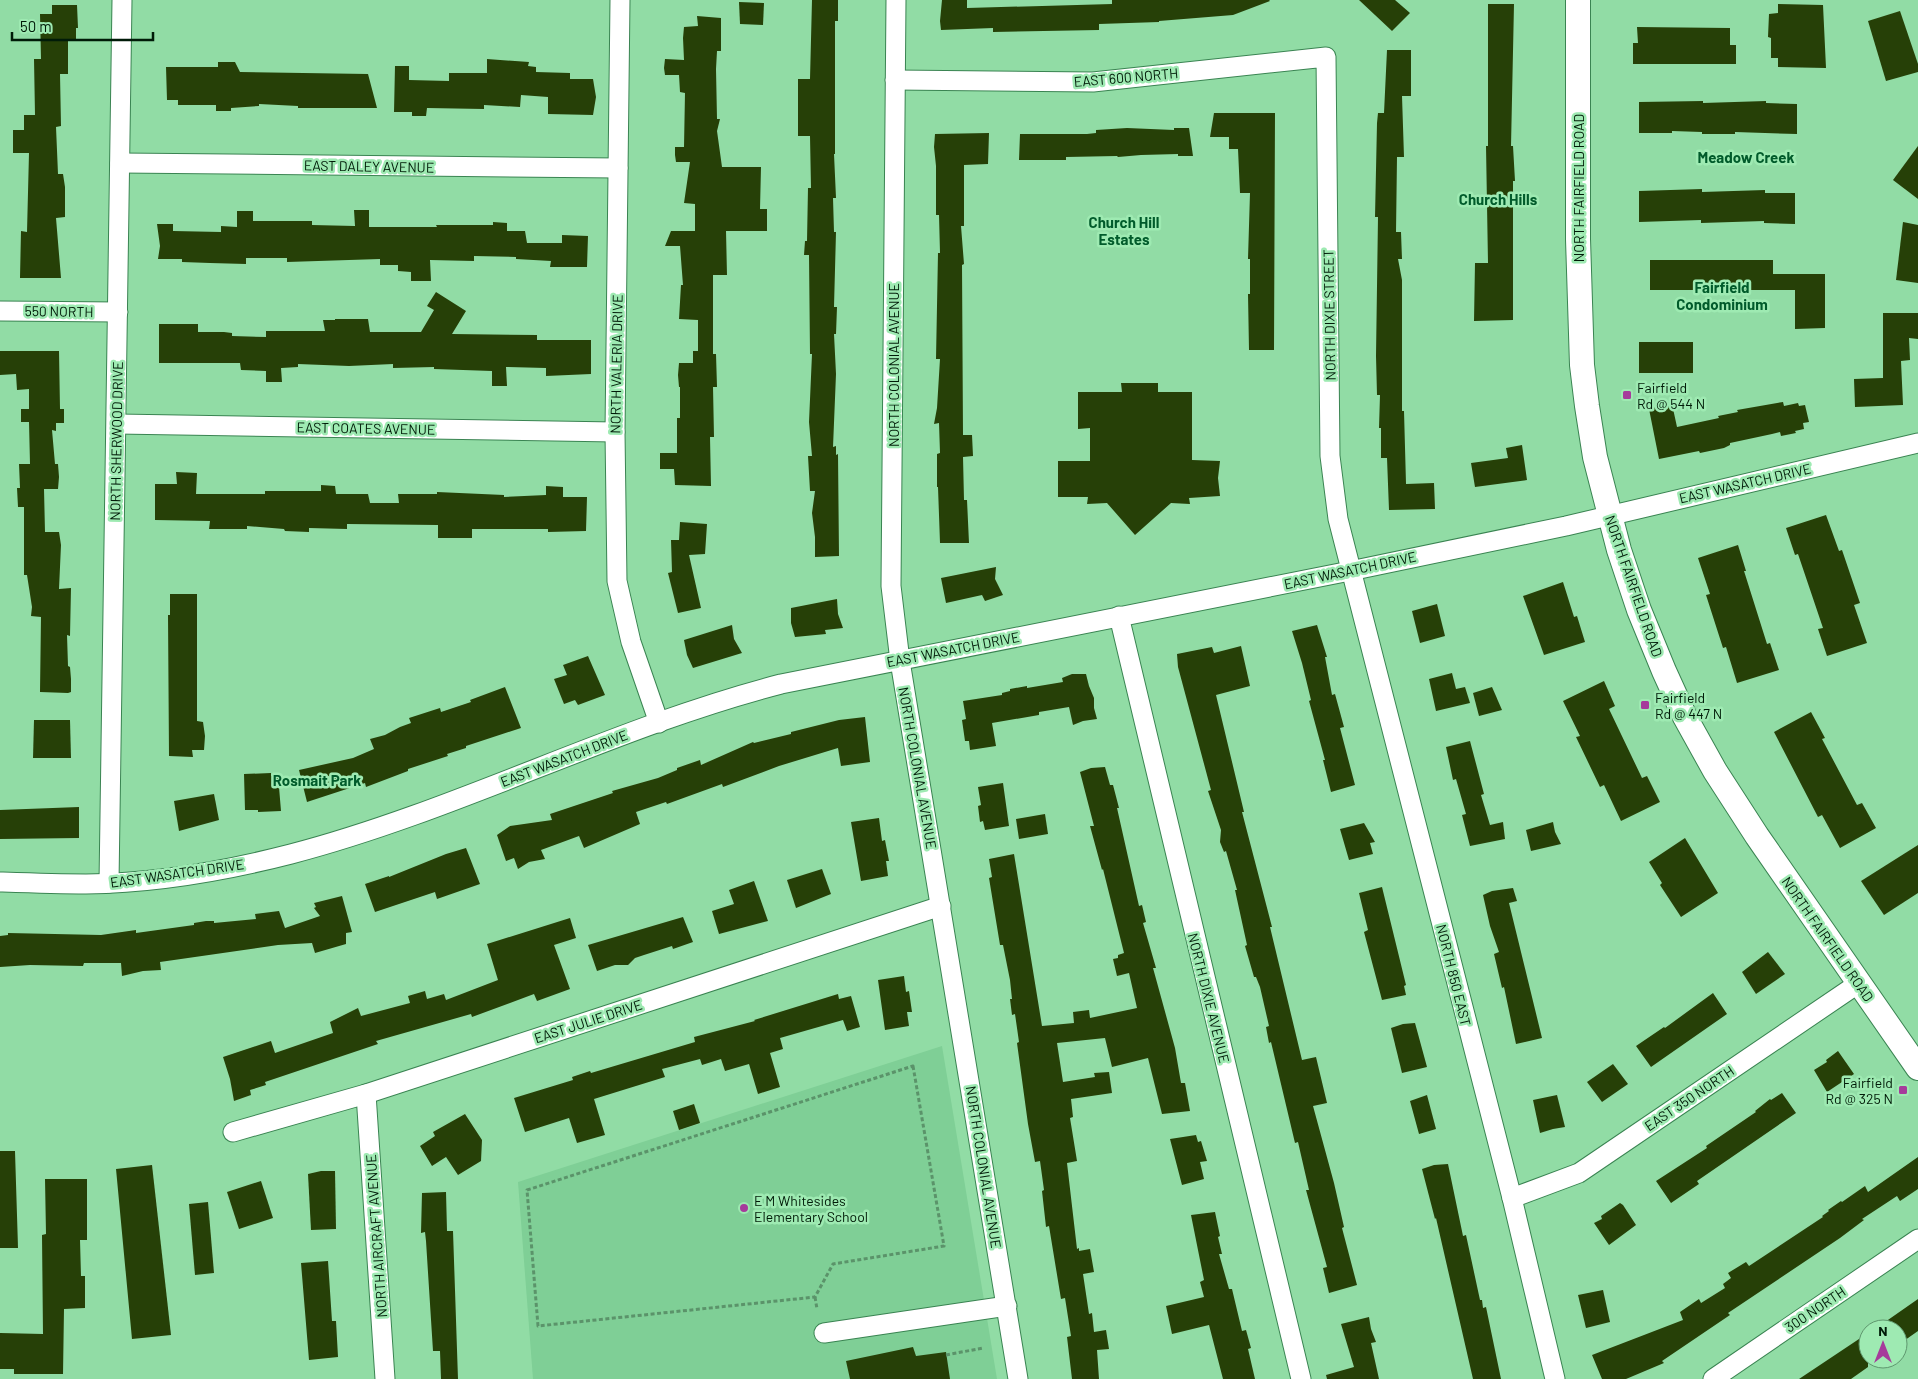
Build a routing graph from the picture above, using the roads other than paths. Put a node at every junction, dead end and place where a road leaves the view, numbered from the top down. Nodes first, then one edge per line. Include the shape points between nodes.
1 (122, 0) edge
2 (620, 0) edge
3 (896, 0) edge
4 (1578, 0) edge
5 (1326, 57) joint
6 (895, 80) junction
7 (120, 163) junction
8 (618, 168) junction
9 (0, 311) edge
10 (118, 312) junction
11 (117, 424) junction
12 (615, 432) junction
13 (1918, 443) edge
14 (1609, 515) junction
15 (1350, 571) junction
16 (1119, 616) junction
17 (900, 661) junction
18 (660, 722) junction
19 (0, 882) edge
20 (109, 883) junction
21 (941, 906) junction
22 (1859, 983) junction
23 (1918, 1068) edge
24 (366, 1094) junction
25 (233, 1132) dead end
26 (1512, 1198) junction
27 (1918, 1239) edge
28 (1006, 1306) junction
29 (824, 1334) dead end
30 (385, 1379) edge
31 (1018, 1379) edge
32 (1301, 1379) edge
33 (1555, 1379) edge
34 (1713, 1379) edge

1 - 7 street, NORTH SHERWOOD DRIVE
2 - 8 street, NORTH VALERIA DRIVE
3 - 6 street, NORTH COLONIAL AVENUE
4 - 14 main road, NORTH FAIRFIELD ROAD via 1580,336 1590,431
5 - 6 street, EAST 600 NORTH via 1093,82
5 - 15 street, NORTH DIXIE STREET via 1330,456 1338,519
6 - 17 street, NORTH COLONIAL AVENUE via 891,586
7 - 8 street, EAST DALEY AVENUE
7 - 10 street, NORTH SHERWOOD DRIVE
8 - 12 street, NORTH VALERIA DRIVE
9 - 10 street, 550 NORTH
10 - 11 street, NORTH SHERWOOD DRIVE
11 - 12 street, EAST COATES AVENUE
11 - 20 street, NORTH SHERWOOD DRIVE
12 - 18 street, NORTH VALERIA DRIVE via 617,581 631,642
13 - 14 street, EAST WASATCH DRIVE
14 - 15 street, EAST WASATCH DRIVE
14 - 22 main road, NORTH FAIRFIELD ROAD via 1639,610 1688,724 1735,804
15 - 16 street, EAST WASATCH DRIVE
15 - 26 street, NORTH 850 EAST
16 - 17 street, EAST WASATCH DRIVE
16 - 32 street, NORTH DIXIE AVENUE
17 - 18 street, EAST WASATCH DRIVE via 781,684
17 - 21 street, NORTH COLONIAL AVENUE
18 - 20 street, EAST WASATCH DRIVE via 398,820 307,849 254,863
19 - 20 street, EAST WASATCH DRIVE
21 - 24 street, EAST JULIE DRIVE
21 - 28 street, NORTH COLONIAL AVENUE
22 - 23 main road, NORTH FAIRFIELD ROAD
22 - 26 street, EAST 350 NORTH via 1578,1173
24 - 25 street, EAST JULIE DRIVE
24 - 30 street, NORTH AIRCRAFT AVENUE
26 - 33 street, NORTH 850 EAST
27 - 34 street, 300 NORTH
28 - 29 street
28 - 31 street, NORTH COLONIAL AVENUE

